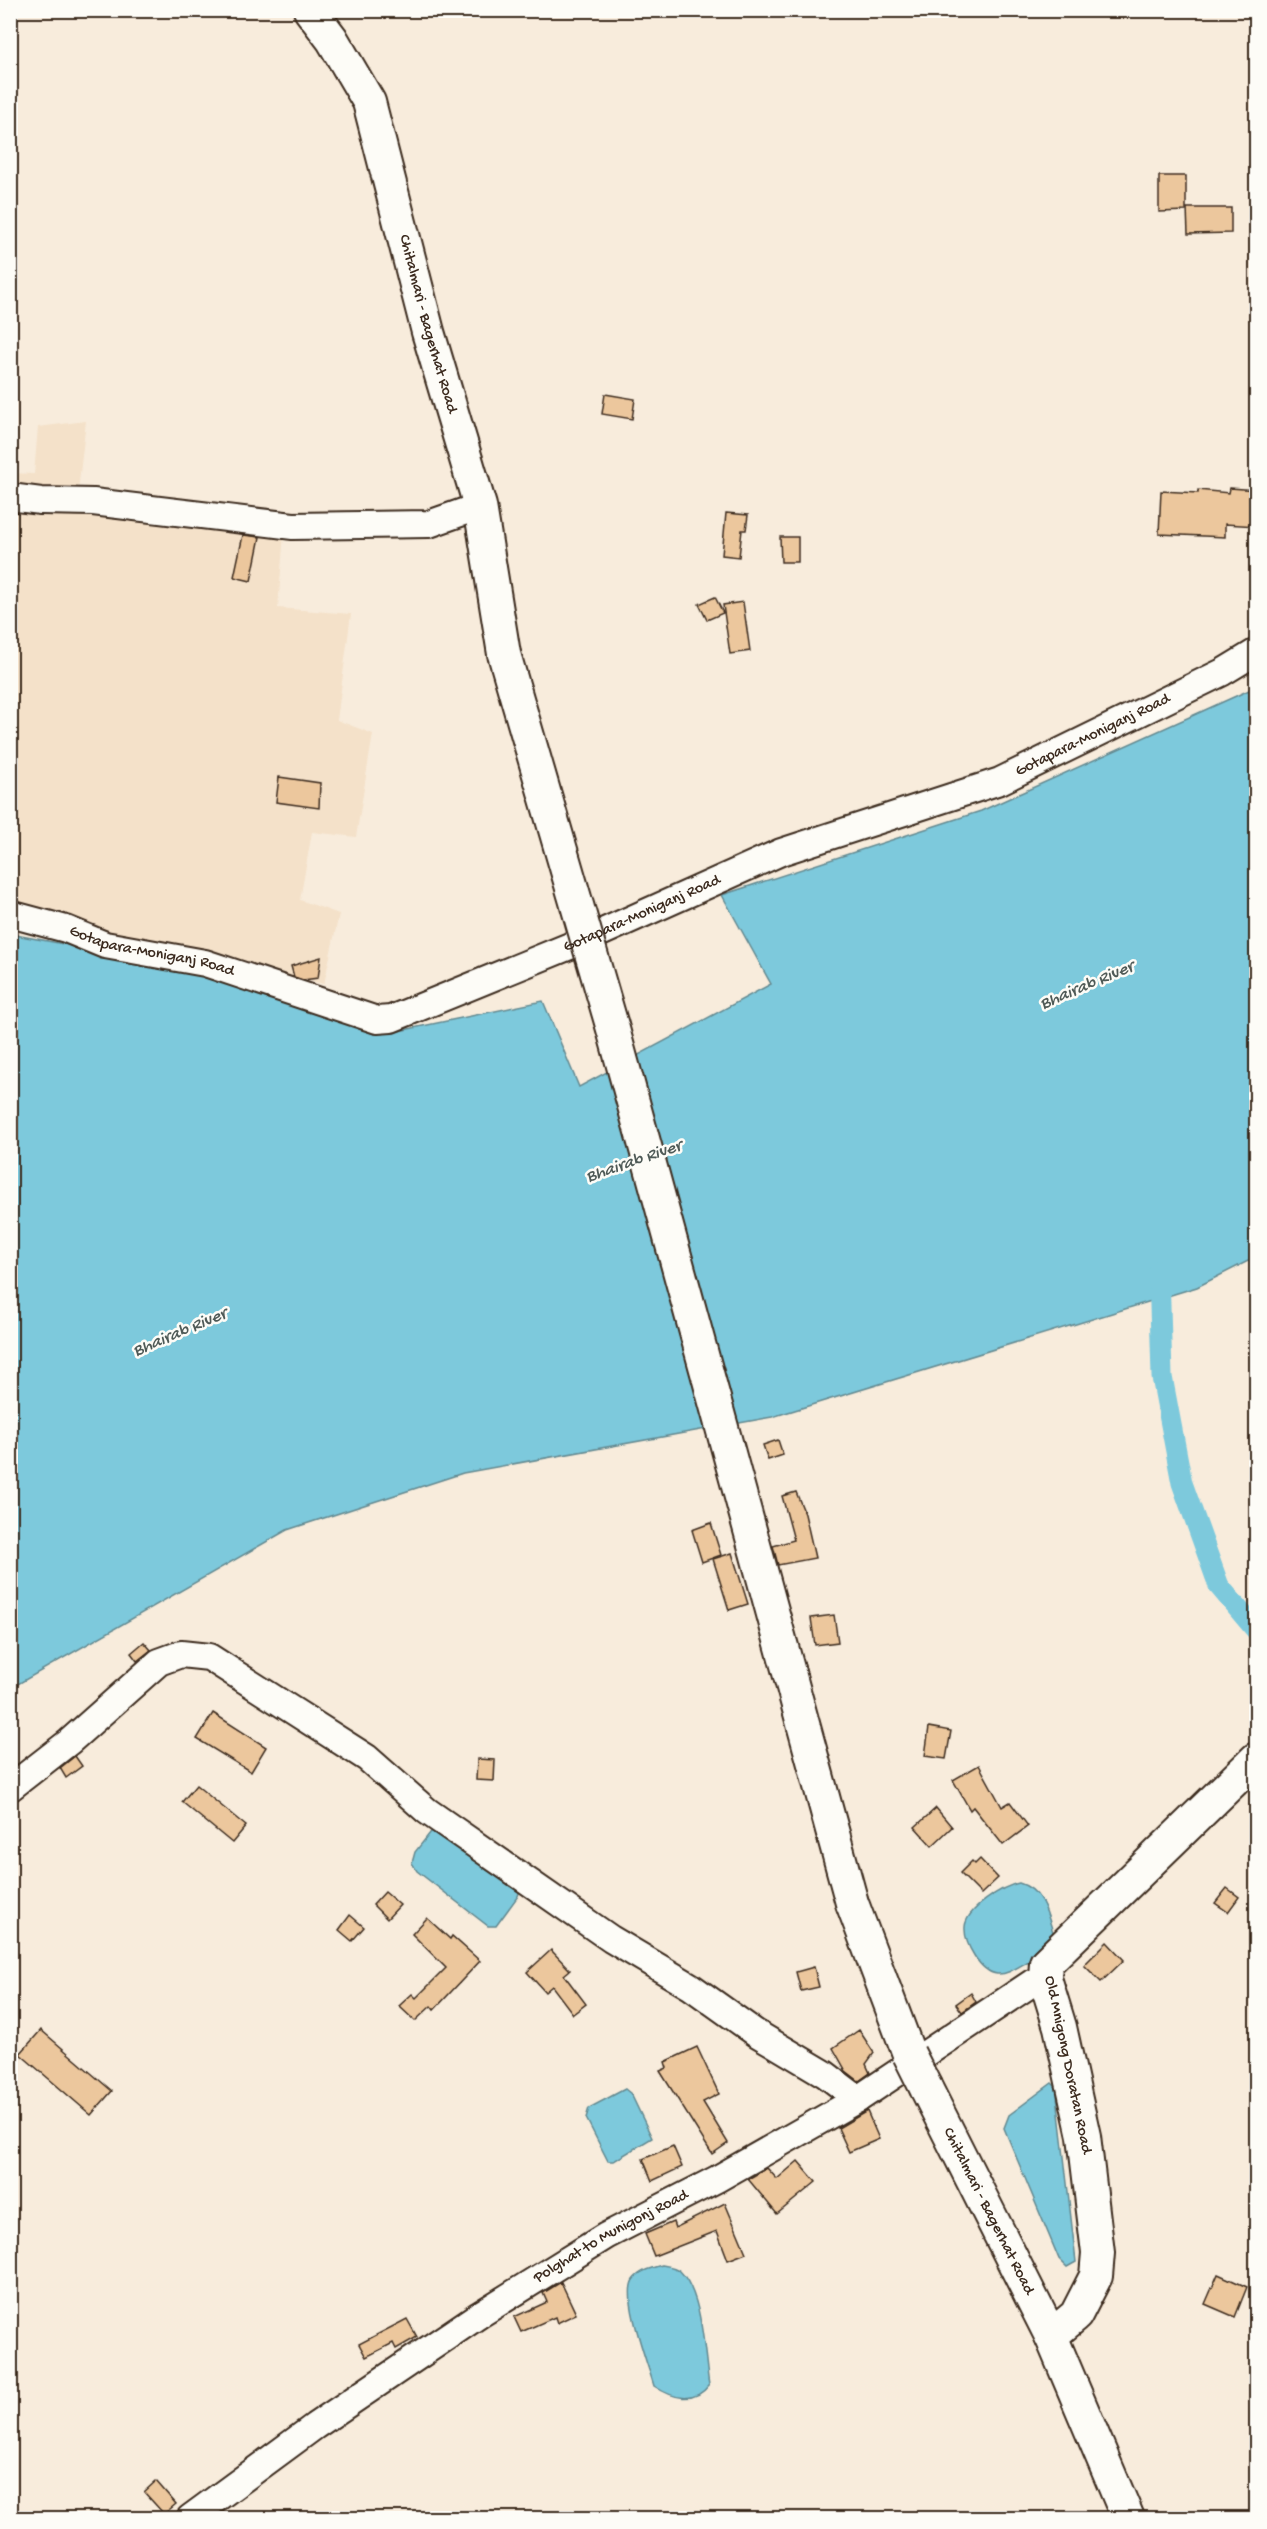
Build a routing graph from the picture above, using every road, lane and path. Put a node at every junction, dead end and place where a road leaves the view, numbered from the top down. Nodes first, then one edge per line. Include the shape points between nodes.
1 (310, 10) edge
2 (10, 497) edge
3 (480, 506) junction
4 (1257, 652) edge
5 (10, 914) edge
6 (1257, 1759) edge
7 (10, 1788) edge
8 (1045, 1978) junction
9 (858, 2099) junction
10 (1051, 2336) junction
11 (190, 2518) edge
12 (1128, 2518) edge

1 - 3 main road, Chitalmari - Bagerhat Road via 369,102 428,332
2 - 3 street via 93,502 293,526 429,524
3 - 10 main road, Chitalmari - Bagerhat Road, bridge via 504,654 613,1029 852,1903 909,2054
4 - 5 street, Gotapara-Moniganj Road via 1000,781 781,852 588,939 392,1019 378,1020 205,963 105,945 66,929
6 - 8 main road, Old Mnigong Doratan Road via 1066,1941 1046,1963
7 - 9 street via 159,1662 181,1654 209,1657 367,1758 428,1812 601,1933 690,1986
8 - 9 street, Polghat to Munigonj Road
8 - 10 main road, Old Mnigong Doratan Road via 1078,2102 1098,2253 1096,2276 1076,2315
9 - 11 street, Polghat to Munigonj Road via 606,2236 488,2309 315,2426
10 - 12 main road, Chitalmari - Bagerhat Road

